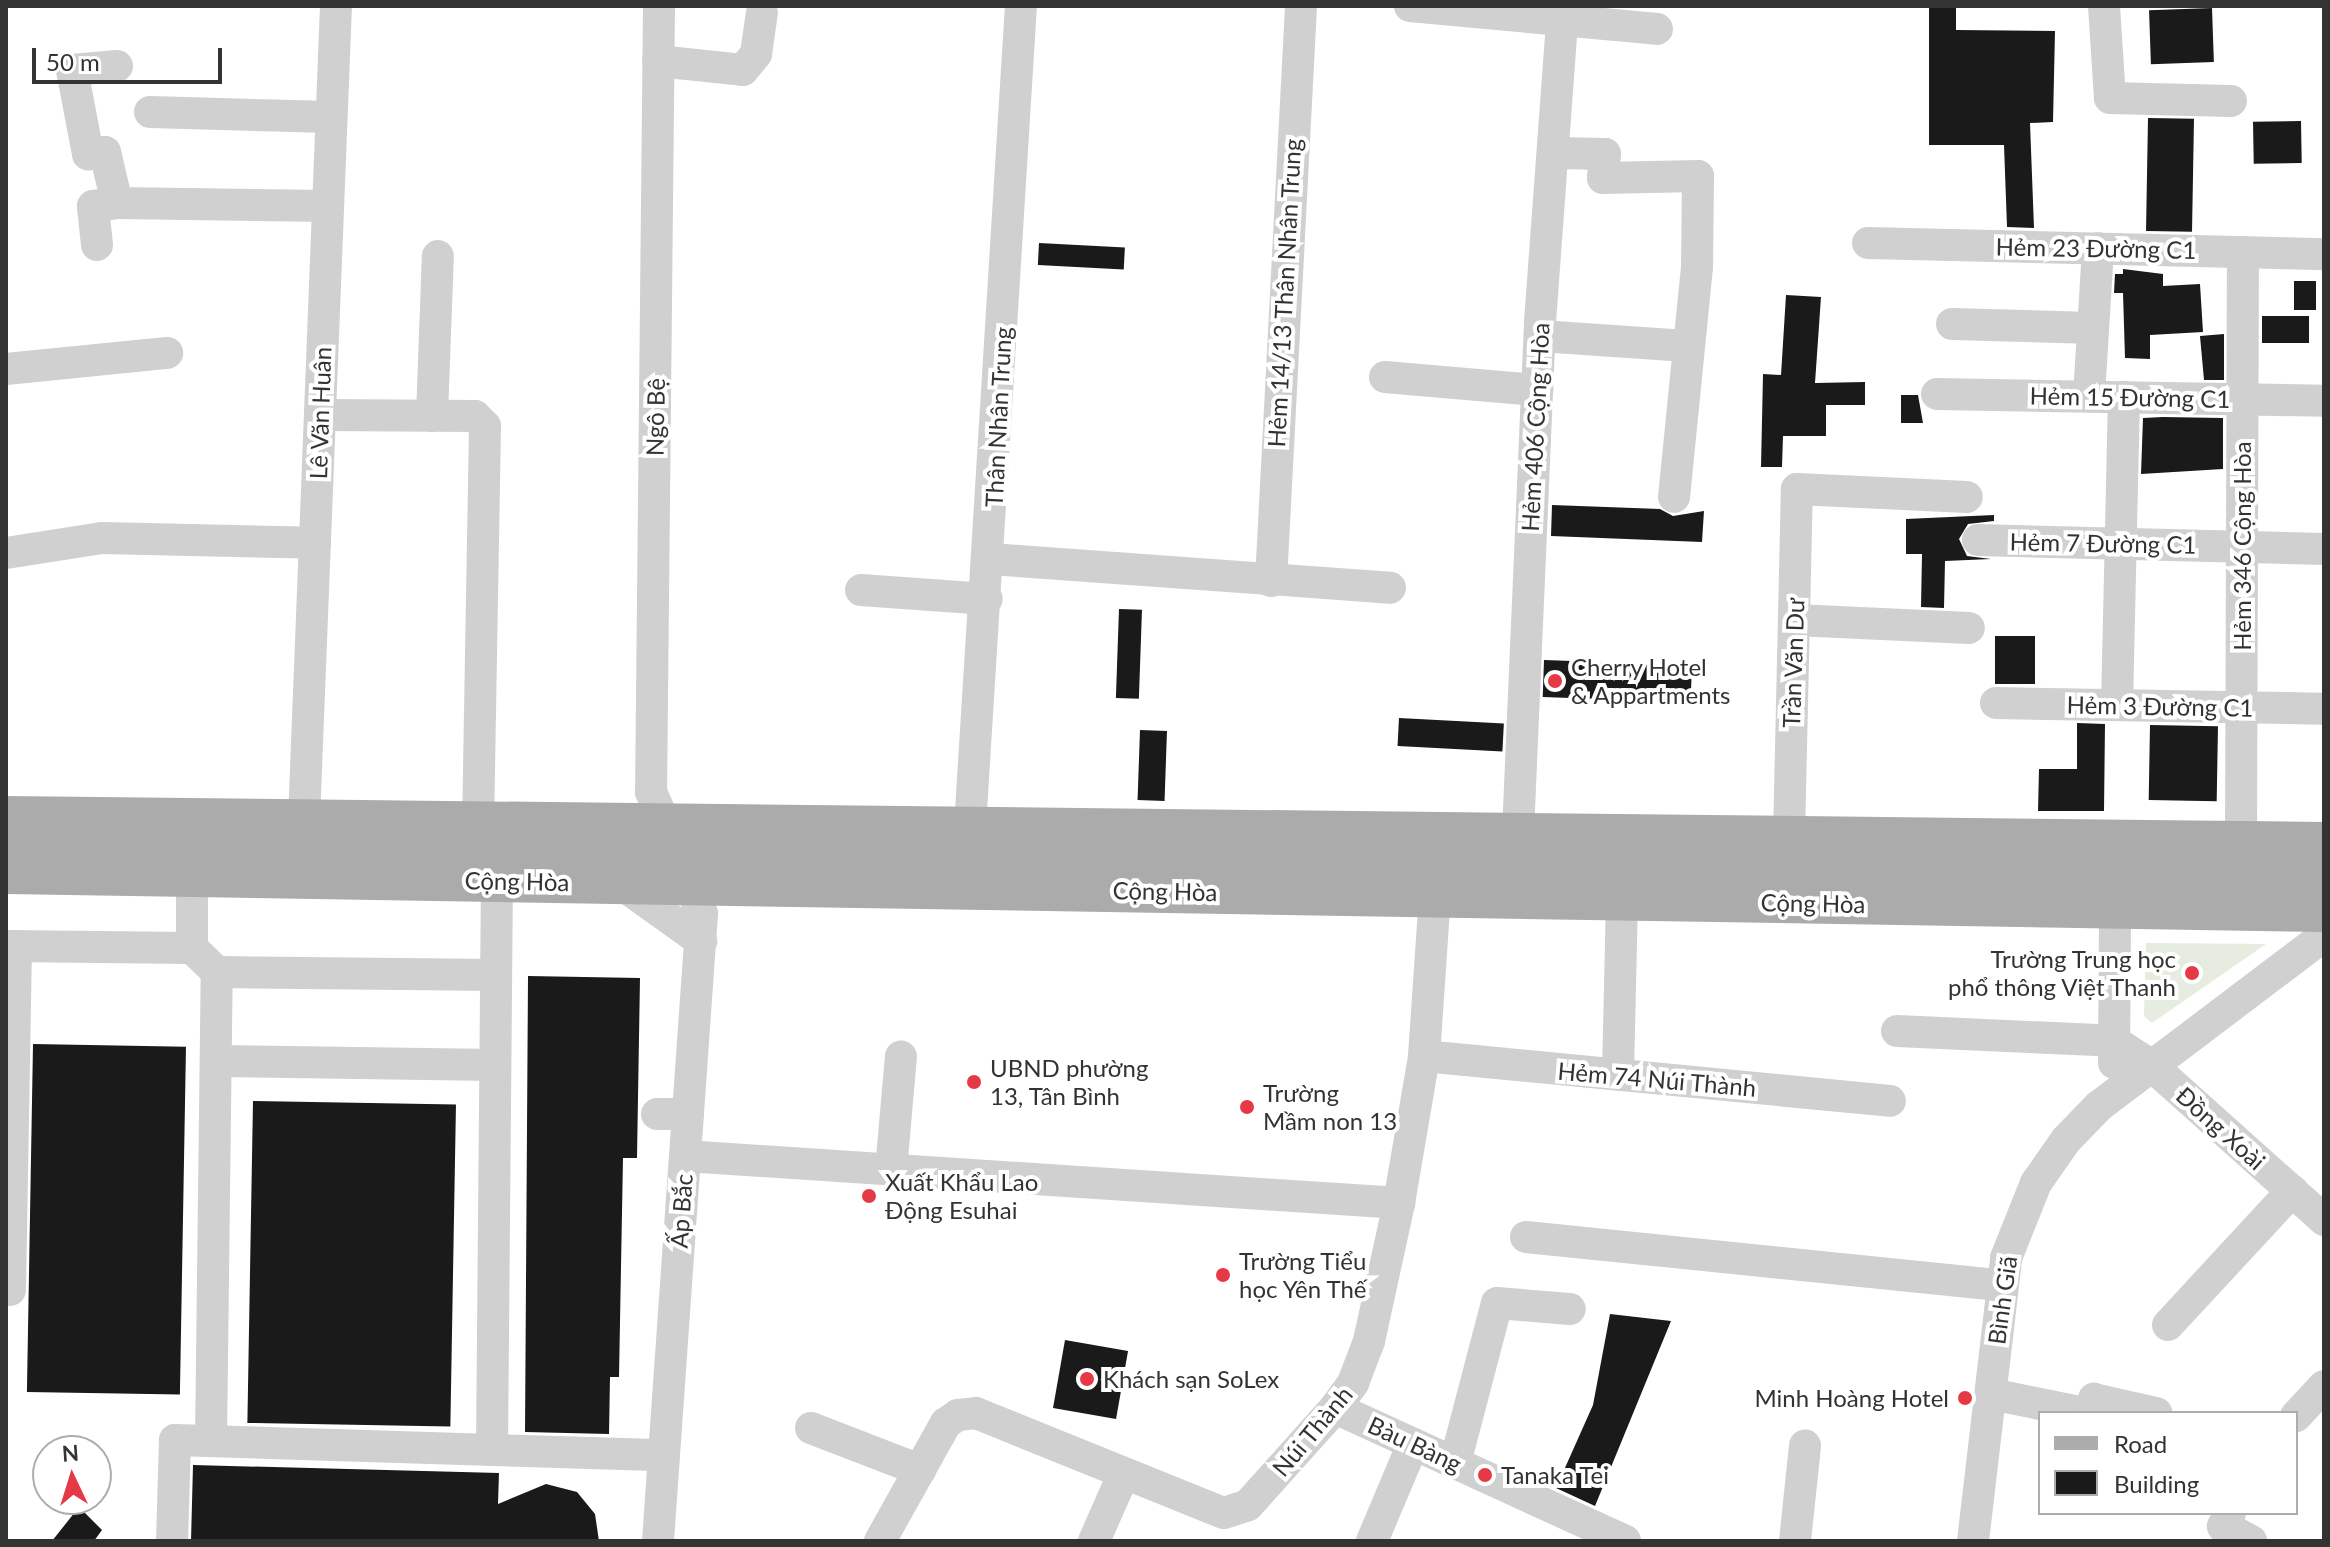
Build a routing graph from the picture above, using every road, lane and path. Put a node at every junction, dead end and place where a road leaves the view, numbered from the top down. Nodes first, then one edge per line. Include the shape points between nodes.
1 (336, 6) edge
2 (659, 6) edge
3 (1021, 6) edge
4 (1301, 6) edge
5 (1410, 6) edge
6 (2104, 6) edge
7 (762, 12) dead end
8 (1562, 21) junction
9 (1657, 29) dead end
10 (658, 61) junction
11 (117, 66) dead end
12 (2231, 101) dead end
13 (150, 112) dead end
14 (331, 117) junction
15 (1555, 153) junction
16 (117, 203) junction
17 (328, 206) junction
18 (1868, 243) dead end
19 (97, 245) dead end
20 (2098, 248) junction
21 (2243, 252) junction
22 (2324, 254) edge
23 (438, 256) dead end
24 (1952, 324) dead end
25 (2093, 328) junction
26 (1540, 336) junction
27 (1687, 346) junction
28 (167, 353) dead end
29 (6, 369) edge
30 (1385, 377) dead end
31 (1537, 390) junction
32 (1937, 394) dead end
33 (2089, 396) junction
34 (2124, 397) junction
35 (2242, 399) junction
36 (2324, 401) edge
37 (320, 415) junction
38 (432, 416) junction
39 (1674, 497) dead end
40 (1967, 497) dead end
41 (1978, 540) dead end
42 (315, 543) junction
43 (2121, 543) junction
44 (2242, 547) junction
45 (2324, 549) edge
46 (6, 553) edge
47 (990, 559) junction
48 (1271, 581) junction
49 (1390, 588) dead end
50 (861, 590) dead end
51 (987, 599) junction
52 (1795, 620) junction
53 (1969, 628) dead end
54 (1996, 703) dead end
55 (2117, 705) junction
56 (2241, 707) junction
57 (2324, 709) edge
58 (6, 816) edge
59 (304, 820) junction
60 (478, 822) junction
61 (970, 827) junction
62 (1518, 833) junction
63 (1789, 836) junction
64 (2241, 841) junction
65 (2324, 842) edge
66 (6, 845) edge
67 (677, 853) junction
68 (6, 874) edge
69 (2324, 875) edge
70 (192, 878) junction
71 (497, 881) junction
72 (620, 883) junction
73 (1435, 896) junction
74 (1622, 899) junction
75 (2115, 908) junction
76 (2324, 912) edge
77 (2324, 936) edge
78 (701, 941) junction
79 (11, 946) edge
80 (192, 948) junction
81 (217, 972) junction
82 (496, 975) junction
83 (1897, 1031) dead end
84 (2114, 1041) junction
85 (901, 1056) dead end
86 (1424, 1056) junction
87 (216, 1061) junction
88 (495, 1065) junction
89 (2152, 1066) junction
90 (1618, 1075) junction
91 (2114, 1094) junction
92 (1890, 1101) dead end
93 (685, 1156) junction
94 (891, 1170) junction
95 (2292, 1191) junction
96 (1399, 1203) junction
97 (2324, 1220) edge
98 (1526, 1237) dead end
99 (2002, 1285) junction
100 (10, 1290) dead end
101 (1570, 1309) dead end
102 (2168, 1325) dead end
103 (2324, 1386) edge
104 (1991, 1394) junction
105 (1335, 1408) junction
106 (2077, 1411) edge
107 (2088, 1411) edge
108 (2147, 1411) edge
109 (2298, 1414) edge
110 (811, 1428) dead end
111 (211, 1441) junction
112 (1413, 1444) junction
113 (1805, 1446) dead end
114 (492, 1450) junction
115 (664, 1455) junction
116 (1455, 1463) junction
117 (920, 1470) junction
118 (1124, 1473) junction
119 (1580, 1532) edge
120 (172, 1541) edge
121 (658, 1541) edge
122 (880, 1541) edge
123 (1094, 1541) edge
124 (1372, 1541) edge
125 (1625, 1541) edge
126 (1795, 1541) edge
127 (1973, 1541) edge

1 - 14 street, Lê Văn Huân
2 - 10 street, Ngô Bệ
3 - 47 street, Thân Nhân Trung
4 - 48 street, Hẻm 14/13 Thân Nhân Trung
5 - 8 street
6 - 12 street via 2110,98
7 - 10 street via 756,54 743,70
8 - 9 street
8 - 15 street, Hẻm 406 Cộng Hòa
10 - 67 street, Ngô Bệ via 651,792
11 - 16 street via 72,70 88,154 105,152
13 - 14 street
14 - 17 street, Lê Văn Huân
15 - 26 street, Hẻm 406 Cộng Hòa
15 - 27 street via 1605,154 1603,178 1698,176 1697,267
16 - 17 street
16 - 19 street via 93,206
17 - 37 street, Lê Văn Huân
18 - 20 street, Hẻm 23 Đường C1
20 - 21 street, Hẻm 23 Đường C1
20 - 25 street
21 - 22 street, Hẻm 23 Đường C1
21 - 35 street, Hẻm 346 Cộng Hòa
23 - 38 street
24 - 25 street
25 - 33 street
26 - 27 street
26 - 31 street, Hẻm 406 Cộng Hòa
27 - 39 street
28 - 29 street
30 - 31 street
31 - 62 street, Hẻm 406 Cộng Hòa
32 - 33 street, Hẻm 15 Đường C1
33 - 34 street, Hẻm 15 Đường C1
34 - 35 street, Hẻm 15 Đường C1
34 - 43 street
35 - 36 street, Hẻm 15 Đường C1
35 - 44 street, Hẻm 346 Cộng Hòa
37 - 38 street
37 - 42 street, Lê Văn Huân
38 - 60 street via 475,416 485,426
40 - 52 street, Trần Văn Dư via 1797,489
41 - 43 street, Hẻm 7 Đường C1
42 - 46 street via 102,538
42 - 59 street, Lê Văn Huân
43 - 44 street, Hẻm 7 Đường C1
43 - 55 street
44 - 45 street, Hẻm 7 Đường C1
44 - 56 street, Hẻm 346 Cộng Hòa
47 - 48 street
47 - 51 street, Thân Nhân Trung
48 - 49 street
50 - 51 street
51 - 61 street, Thân Nhân Trung
52 - 53 street
52 - 63 street, Trần Văn Dư
54 - 55 street, Hẻm 3 Đường C1
55 - 56 street, Hẻm 3 Đường C1
56 - 57 street, Hẻm 3 Đường C1
56 - 64 street, Hẻm 346 Cộng Hòa
58 - 59 main road, Cộng Hòa
59 - 60 main road, Cộng Hòa
60 - 67 main road, Cộng Hòa
61 - 62 main road, Cộng Hòa
61 - 67 main road, Cộng Hòa
62 - 63 main road, Cộng Hòa
63 - 64 main road, Cộng Hòa
64 - 65 main road, Cộng Hòa
66 - 67 main road, Cộng Hòa
67 - 69 main road, Cộng Hòa
67 - 72 main road, Cộng Hòa
67 - 73 main road, Cộng Hòa
67 - 78 street, Ấp Bắc via 702,914
68 - 70 main road, Cộng Hòa
70 - 71 main road, Cộng Hòa
70 - 80 street
71 - 72 main road, Cộng Hòa
71 - 82 street
72 - 78 street
73 - 74 main road, Cộng Hòa
73 - 86 street, Núi Thành
74 - 75 main road, Cộng Hòa
74 - 90 street
75 - 76 main road, Cộng Hòa
75 - 84 street
77 - 89 street, Bình Giã
78 - 93 street, Ấp Bắc via 672,1114
79 - 80 street
79 - 100 street
80 - 81 street
81 - 82 street
81 - 87 street
82 - 88 street
83 - 84 street
84 - 89 street, Đồng Xoài
84 - 91 street
85 - 94 street
86 - 90 street, Hẻm 74 Núi Thành
86 - 96 street, Núi Thành
87 - 88 street
87 - 111 street
88 - 114 street
89 - 91 street, Bình Giã
89 - 95 street, Đồng Xoài
90 - 92 street, Hẻm 74 Núi Thành
91 - 99 street, Bình Giã via 2066,1140 2036,1183 2013,1231
93 - 94 street
93 - 115 street, Ấp Bắc
94 - 96 street
95 - 97 street, Đồng Xoài
95 - 102 street
96 - 105 street, Núi Thành via 1369,1341 1353,1383
98 - 99 street
99 - 104 street, Bình Giã
101 - 116 street via 1497,1303
103 - 109 street
104 - 106 street
104 - 127 street, Bình Giã
105 - 112 street, Bàu Bàng
105 - 118 street, Núi Thành via 1237,1511 1216,1511
107 - 108 street via 2094,1399
110 - 117 street
111 - 114 street
111 - 120 street via 175,1440
112 - 116 street, Bàu Bàng
112 - 124 street
113 - 126 street
114 - 115 street
115 - 121 street, Ấp Bắc
116 - 119 street, Bàu Bàng
117 - 118 street, Núi Thành via 948,1421 970,1413
117 - 122 street, Núi Thành
118 - 123 street
119 - 125 street, Bàu Bàng

